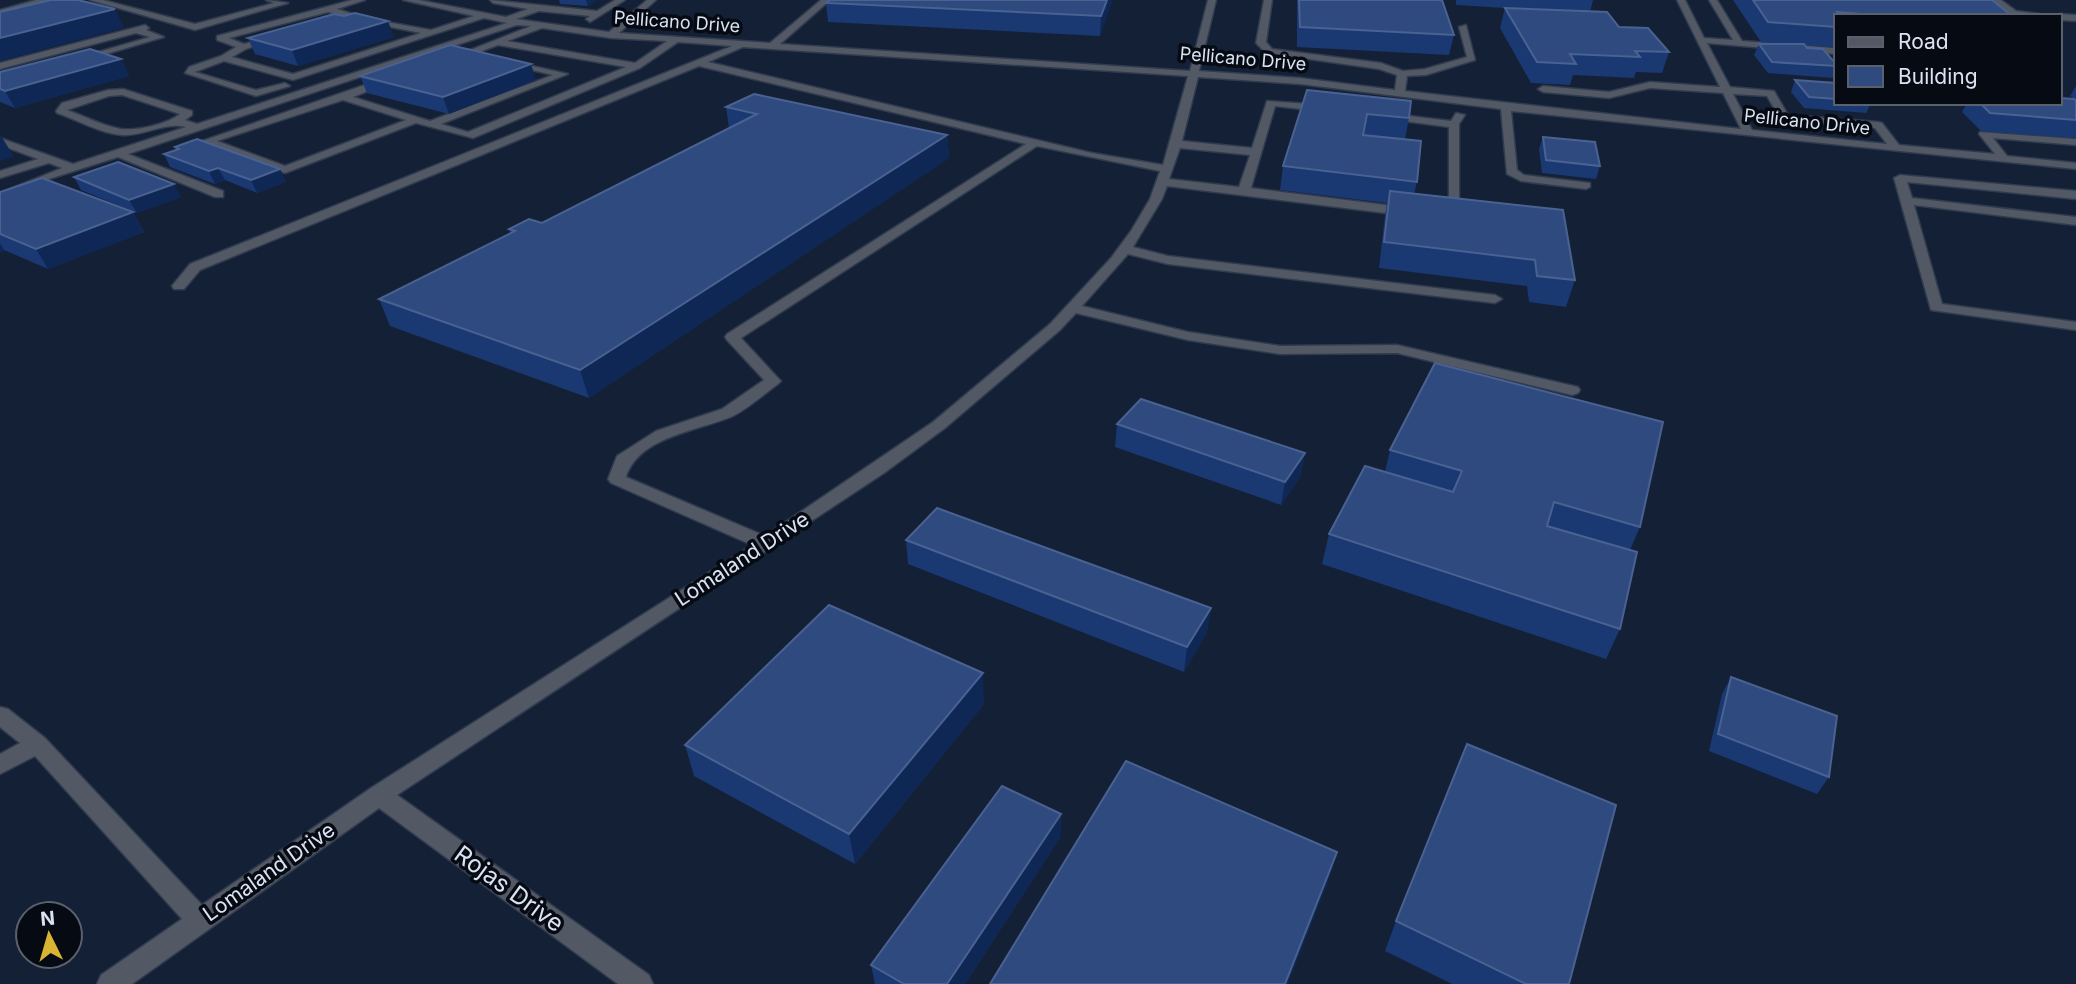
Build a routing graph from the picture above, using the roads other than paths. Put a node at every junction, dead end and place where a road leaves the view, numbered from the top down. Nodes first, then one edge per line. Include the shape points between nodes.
1 (45, 0) edge
2 (96, 0) edge
3 (270, 0) edge
4 (361, 0) edge
5 (407, 0) edge
6 (461, 0) edge
7 (497, 0) edge
8 (621, 0) edge
9 (652, 0) edge
10 (826, 0) edge
11 (1212, 0) edge
12 (1268, 0) edge
13 (1681, 0) edge
14 (1713, 0) edge
15 (1996, 0) edge
16 (0, 4) edge
17 (25, 6) junction
18 (442, 8) junction
19 (538, 8) junction
20 (328, 9) junction
21 (0, 13) edge
22 (598, 14) junction
23 (2026, 14) edge
24 (484, 16) junction
25 (353, 17) junction
26 (172, 21) junction
27 (512, 21) junction
28 (328, 23) edge
29 (541, 26) junction
30 (1463, 27) dead end
31 (136, 30) junction
32 (572, 30) junction
33 (434, 33) junction
34 (611, 35) junction
35 (279, 37) edge
36 (675, 40) junction
37 (1702, 40) junction
38 (1738, 41) junction
39 (500, 43) junction
40 (742, 44) junction
41 (772, 46) junction
42 (243, 47) junction
43 (1834, 51) edge
44 (470, 53) junction
45 (483, 56) edge
46 (224, 58) junction
47 (496, 59) edge
48 (445, 61) edge
49 (66, 62) edge
50 (699, 63) junction
51 (0, 66) edge
52 (637, 66) junction
53 (1194, 72) junction
54 (563, 74) junction
55 (1402, 74) junction
56 (395, 78) edge
57 (294, 80) junction
58 (600, 82) junction
59 (1316, 82) junction
60 (315, 89) junction
61 (1543, 89) edge
62 (1727, 90) junction
63 (1400, 93) junction
64 (1609, 94) junction
65 (343, 97) junction
66 (1469, 103) junction
67 (1310, 107) junction
68 (1506, 107) junction
69 (1323, 108) edge
70 (1375, 115) edge
71 (415, 120) junction
72 (1617, 120) junction
73 (432, 124) junction
74 (1454, 124) junction
75 (177, 127) junction
76 (1748, 133) junction
77 (0, 141) edge
78 (207, 141) junction
79 (1036, 142) junction
80 (2076, 142) edge
81 (1176, 144) junction
82 (1896, 148) junction
83 (1256, 152) junction
84 (119, 153) junction
85 (49, 159) junction
86 (2004, 159) junction
87 (2049, 163) junction
88 (2076, 166) edge
89 (73, 168) junction
90 (1164, 175) junction
91 (0, 176) edge
92 (1586, 185) dead end
93 (2076, 186) edge
94 (1244, 191) junction
95 (219, 194) dead end
96 (2076, 195) edge
97 (0, 197) edge
98 (1907, 201) junction
99 (2071, 220) edge
100 (2076, 231) edge
101 (1125, 249) junction
102 (179, 286) dead end
103 (1495, 299) dead end
104 (1073, 308) junction
105 (2076, 326) edge
106 (1572, 390) dead end
107 (766, 544) junction
108 (0, 715) edge
109 (37, 744) junction
110 (0, 765) edge
111 (379, 794) junction
112 (201, 921) junction
113 (110, 984) edge
114 (640, 984) edge

1 - 17 street
2 - 26 street
3 - 26 street via 284,3 195,27
4 - 20 street
5 - 18 street, Pellicano Drive
6 - 18 street
7 - 19 street via 493,1
8 - 22 street
9 - 34 street
10 - 41 street
11 - 53 street, Lomaland Drive
12 - 55 street via 1261,43 1269,51 1381,66
13 - 37 street
14 - 38 street
15 - 23 street via 2014,13
16 - 17 street
17 - 21 street
18 - 24 street, Pellicano Drive
19 - 22 street
19 - 27 street
20 - 25 street
20 - 42 street via 220,38
22 - 32 street
24 - 27 street, Pellicano Drive
24 - 33 street
25 - 28 street
25 - 33 street
26 - 31 street
27 - 29 street, Pellicano Drive
27 - 60 street
29 - 32 street, Pellicano Drive
29 - 39 street
30 - 55 street via 1472,58
31 - 49 street via 160,37
31 - 51 street
32 - 34 street, Pellicano Drive
33 - 57 street
34 - 36 street, Pellicano Drive
35 - 42 street
36 - 40 street, Pellicano Drive
36 - 52 street
37 - 38 street
37 - 62 street
38 - 43 street
39 - 44 street
39 - 52 street
40 - 41 street, Pellicano Drive
40 - 50 street
41 - 53 street, Pellicano Drive
42 - 46 street
44 - 45 street
44 - 48 street
46 - 57 street
46 - 57 street via 190,73 256,93
47 - 54 street
50 - 79 street
50 - 102 street via 195,267
52 - 58 street
53 - 59 street, Pellicano Drive
53 - 81 street, Lomaland Drive
54 - 58 street
54 - 73 street
55 - 63 street
56 - 65 street
57 - 60 street
58 - 73 street via 469,136
59 - 63 street, Pellicano Drive
59 - 67 street
60 - 65 street
60 - 75 street via 195,127
61 - 64 street
62 - 64 street via 1650,85
62 - 76 street
62 - 82 street via 1770,93 1785,118 1878,125
63 - 66 street, Pellicano Drive
64 - 72 street
65 - 71 street
65 - 78 street
66 - 68 street, Pellicano Drive
66 - 74 street
67 - 69 street
67 - 83 street via 1270,103
68 - 72 street, Pellicano Drive
68 - 92 street via 1511,172 1521,178
70 - 74 street
71 - 73 street
71 - 78 street via 285,170
72 - 76 street, Pellicano Drive
74 - 94 street via 1455,218
75 - 75 street via 188,113 123,92 66,105 61,111 128,132
75 - 78 street
75 - 84 street
76 - 82 street, Pellicano Drive
77 - 85 street
79 - 90 street
79 - 107 street via 732,337 772,381 728,412 662,433 623,460 617,479
80 - 86 street via 1984,134
81 - 83 street
81 - 90 street, Lomaland Drive
82 - 86 street, Pellicano Drive
83 - 94 street
84 - 89 street
84 - 95 street
85 - 89 street
85 - 91 street
86 - 87 street, Pellicano Drive
87 - 88 street, Pellicano Drive
87 - 93 street
89 - 97 street
90 - 94 street
90 - 101 street, Lomaland Drive via 1156,199
96 - 98 street via 1900,178
98 - 99 street
98 - 105 street via 1936,307
99 - 100 street
101 - 103 street via 1168,260
101 - 104 street, Lomaland Drive
104 - 106 street via 1188,336 1280,350 1397,349
104 - 107 street, Lomaland Drive via 939,425
107 - 111 street, Lomaland Drive
108 - 109 street
109 - 110 street
109 - 112 street
111 - 112 street, Lomaland Drive
111 - 114 street, Rojas Drive
112 - 113 street, Lomaland Drive

